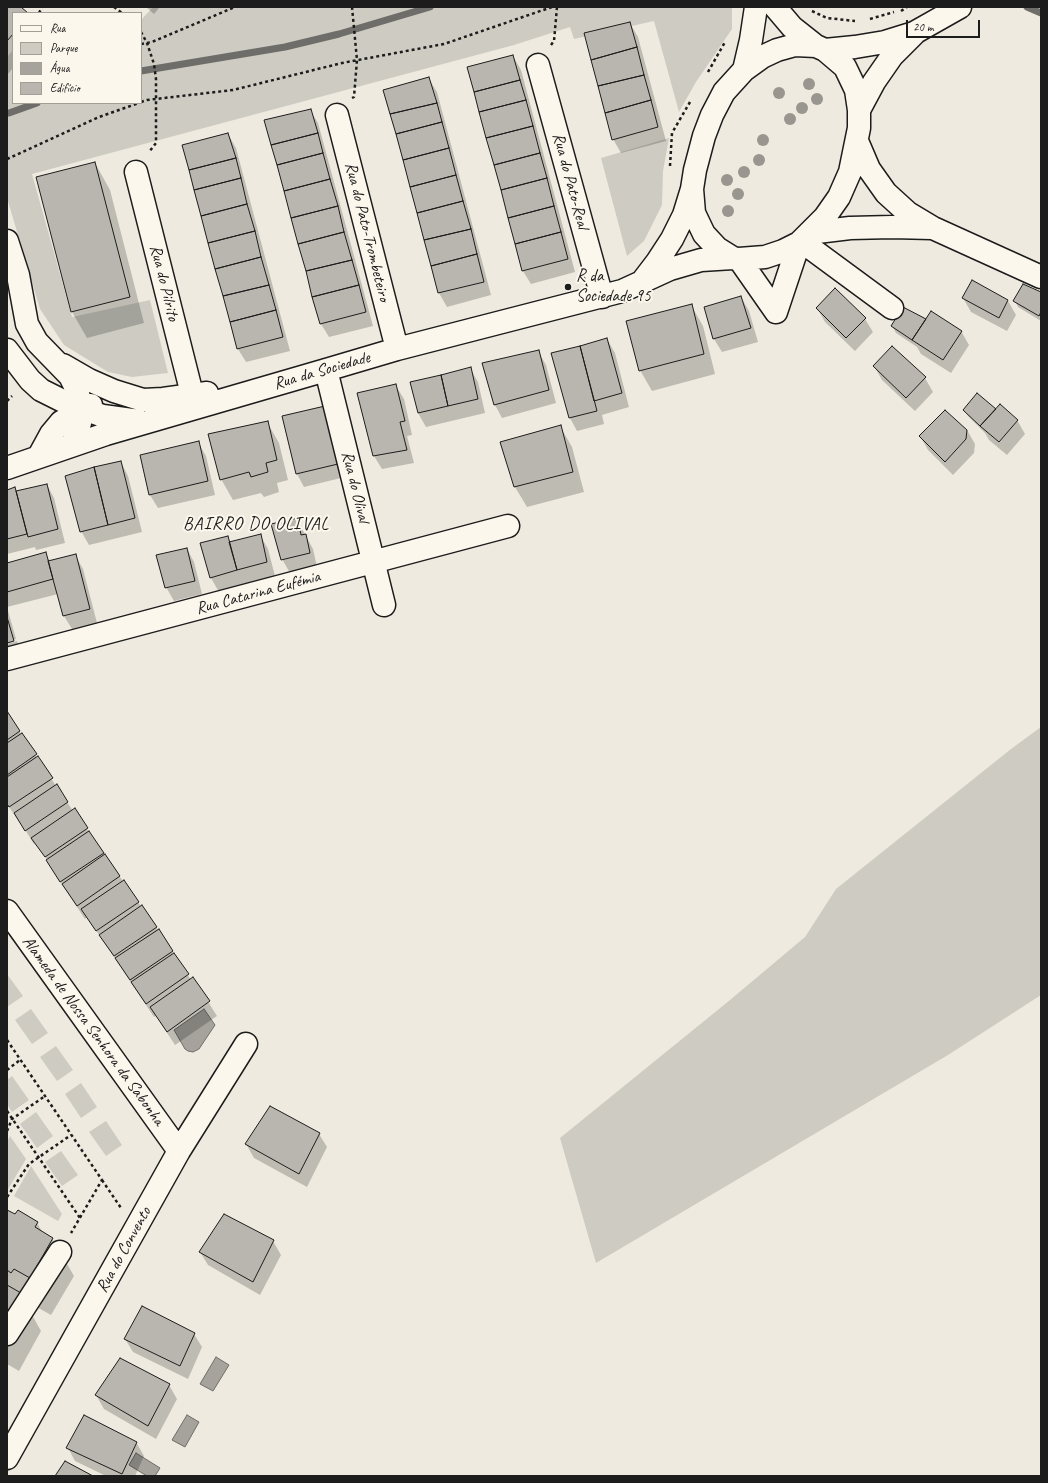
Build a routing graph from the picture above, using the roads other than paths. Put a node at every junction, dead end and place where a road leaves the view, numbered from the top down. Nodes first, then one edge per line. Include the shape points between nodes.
1 (756, 7) edge
2 (775, 7) edge
3 (960, 7) edge
4 (914, 33) junction
5 (820, 48) junction
6 (538, 65) road end
7 (744, 70) junction
8 (859, 110) junction
9 (337, 115) road end
10 (857, 142) junction
11 (136, 172) road end
12 (692, 189) junction
13 (934, 228) junction
14 (803, 239) junction
15 (7, 241) edge
16 (736, 259) junction
17 (1041, 277) edge
18 (640, 283) junction
19 (7, 291) edge
20 (602, 297) junction
21 (892, 308) dead end
22 (27, 324) junction
23 (397, 349) junction
24 (7, 350) edge
25 (53, 359) junction
26 (326, 370) junction
27 (262, 389) junction
28 (41, 390) junction
29 (192, 394) junction
30 (143, 400) junction
31 (82, 409) junction
32 (146, 422) junction
33 (51, 434) junction
34 (72, 445) junction
35 (39, 456) junction
36 (7, 468) edge
37 (508, 526) dead end
38 (374, 562) junction
39 (384, 605) dead end
40 (7, 659) edge
41 (7, 911) edge
42 (246, 1044) dead end
43 (179, 1151) junction
44 (60, 1252) road end
45 (7, 1334) edge
46 (7, 1458) edge

1 - 7 street
2 - 5 street via 792,27
3 - 4 street
4 - 5 street via 885,42 855,47
4 - 8 street via 892,56
5 - 7 street via 795,45 777,50 762,56
5 - 8 street via 845,67 856,90
6 - 20 street, Rua do Pato-Real
7 - 12 street via 724,92 712,115 704,136
8 - 10 street
9 - 23 street, Rua do Pato-Trombeteiro
10 - 13 street via 869,169 886,193 908,213
10 - 14 street via 850,172 839,197 825,217
11 - 29 street, Rua do Pilrito
12 - 16 street via 694,213 704,234 717,248
12 - 18 street via 684,215 672,239
13 - 14 street via 850,228
13 - 17 street
14 - 16 street, Rua da Sociedade via 783,251 765,257
14 - 16 street via 776,312
14 - 21 street
15 - 22 street via 18,275
16 - 18 street, Rua da Sociedade via 695,262 670,269
18 - 20 street, Rua da Sociedade
19 - 22 street
20 - 23 street, Rua da Sociedade
22 - 25 street
23 - 26 street, Rua da Sociedade
24 - 28 street
25 - 30 street via 89,380
25 - 31 street via 70,376
26 - 27 street, Rua da Sociedade
26 - 38 street, Rua do Olival
27 - 29 street
27 - 32 street, Rua da Sociedade
28 - 31 street
28 - 33 street via 50,404 53,417
29 - 30 street
30 - 31 street via 103,400
31 - 32 street via 103,416
31 - 33 street via 61,422
31 - 34 street
32 - 34 street, Rua da Sociedade
33 - 35 street
34 - 35 street, Rua da Sociedade
35 - 36 street, Rua da Sociedade
37 - 38 street, Rua Catarina Eufémia
38 - 39 street, Rua do Olival
38 - 40 street, Rua Catarina Eufémia
41 - 43 street, Alameda de Nossa Senhora da Sabonha
42 - 43 street, Rua do Convento
43 - 46 street, Rua do Convento
44 - 45 street

